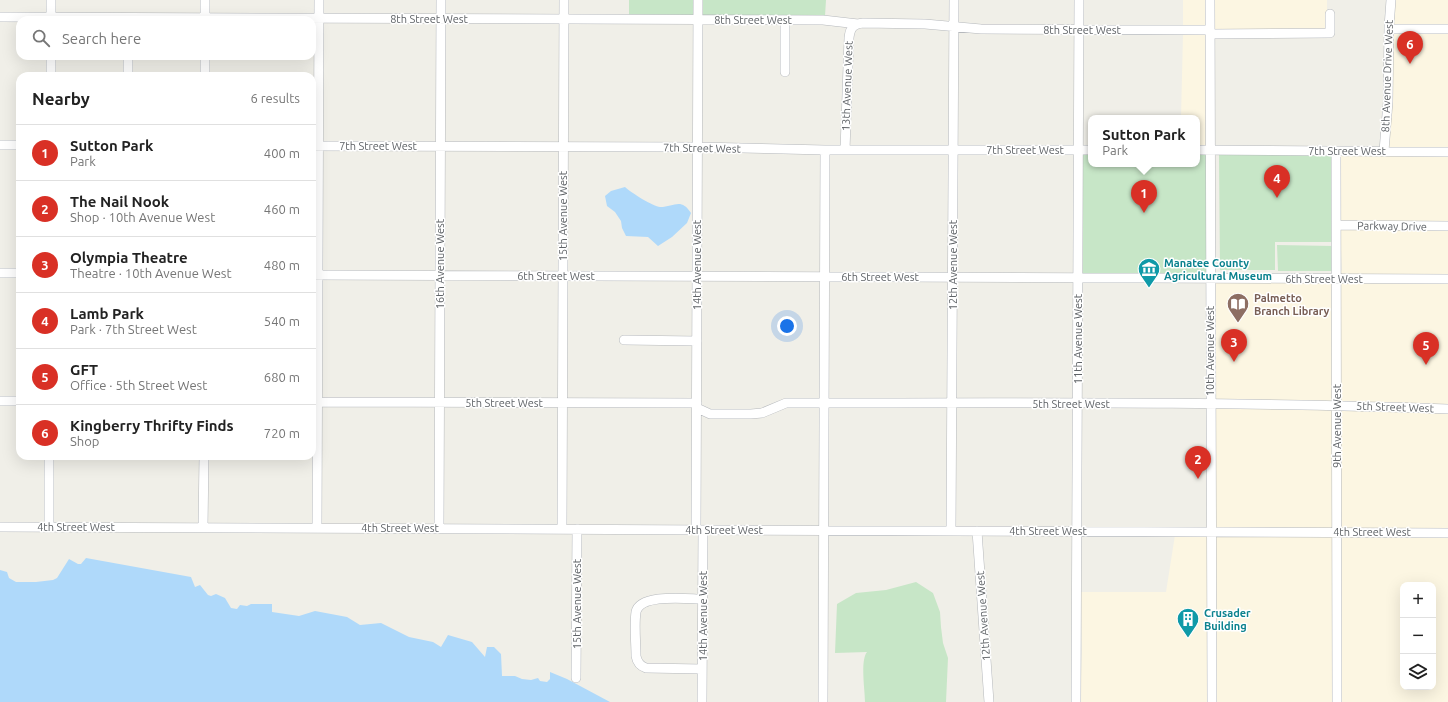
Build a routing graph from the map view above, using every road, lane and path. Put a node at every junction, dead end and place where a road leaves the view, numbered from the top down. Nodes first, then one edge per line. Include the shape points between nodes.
1 (51, 0) edge
2 (205, 0) edge
3 (319, 0) edge
4 (442, 0) edge
5 (564, 0) edge
6 (698, 0) edge
7 (954, 0) edge
8 (1079, 0) edge
9 (1210, 0) edge
10 (1391, 0) edge
11 (1330, 14) dead end
12 (51, 16) edge
13 (205, 16) edge
14 (0, 17) edge
15 (16, 18) edge
16 (316, 18) edge
17 (319, 18) junction
18 (441, 19) junction
19 (564, 19) junction
20 (698, 20) junction
21 (785, 20) junction
22 (856, 24) junction
23 (954, 27) junction
24 (1079, 29) junction
25 (1389, 29) junction
26 (1448, 29) edge
27 (1210, 32) junction
28 (51, 60) edge
29 (128, 60) edge
30 (205, 60) edge
31 (51, 72) edge
32 (128, 72) edge
33 (205, 72) edge
34 (785, 72) dead end
35 (316, 114) edge
36 (0, 145) edge
37 (16, 145) edge
38 (316, 146) edge
39 (441, 146) junction
40 (564, 147) junction
41 (698, 147) junction
42 (826, 150) junction
43 (845, 150) junction
44 (953, 150) junction
45 (1078, 150) junction
46 (1088, 150) edge
47 (1200, 150) edge
48 (1210, 150) junction
49 (1336, 151) junction
50 (1384, 151) junction
51 (1448, 152) edge
52 (1337, 225) junction
53 (1448, 226) edge
54 (0, 273) edge
55 (16, 273) edge
56 (316, 275) edge
57 (440, 275) junction
58 (563, 276) junction
59 (698, 276) junction
60 (825, 277) junction
61 (952, 277) junction
62 (1078, 278) junction
63 (1210, 278) junction
64 (1337, 279) junction
65 (1448, 279) edge
66 (624, 340) dead end
67 (697, 340) junction
68 (0, 401) edge
69 (16, 401) edge
70 (316, 402) edge
71 (440, 402) junction
72 (562, 403) junction
73 (824, 403) junction
74 (1211, 403) junction
75 (952, 404) junction
76 (1078, 404) junction
77 (1337, 405) junction
78 (697, 406) junction
79 (1448, 409) edge
80 (49, 460) edge
81 (204, 460) edge
82 (316, 460) edge
83 (0, 527) edge
84 (49, 527) junction
85 (203, 528) junction
86 (317, 528) junction
87 (439, 528) junction
88 (562, 529) junction
89 (577, 529) junction
90 (700, 530) junction
91 (824, 530) junction
92 (952, 530) junction
93 (977, 531) junction
94 (1077, 531) junction
95 (1212, 532) junction
96 (1337, 532) junction
97 (1448, 533) edge
98 (703, 599) junction
99 (702, 668) junction
100 (576, 678) dead end
101 (702, 702) edge
102 (823, 702) edge
103 (989, 702) edge
104 (1076, 702) edge
105 (1212, 702) edge
106 (1337, 702) edge

1 - 12 street
2 - 13 street
3 - 17 street
4 - 18 street, 16th Avenue West
5 - 19 street, 15th Avenue West
6 - 20 street, 14th Avenue West
7 - 23 street, 12th Avenue West
8 - 24 street, 11th Avenue West
9 - 27 street, 10th Avenue West
10 - 25 street, 8th Avenue Drive West
11 - 27 street, 8th Street West via 1330,33
14 - 15 street, 8th Street West
16 - 17 street, 8th Street West
17 - 18 street, 8th Street West
17 - 35 street
18 - 19 street, 8th Street West
18 - 39 street, 16th Avenue West
19 - 20 street, 8th Street West
19 - 40 street, 15th Avenue West
20 - 21 street, 8th Street West
20 - 41 street, 14th Avenue West
21 - 22 street, 8th Street West via 823,20
21 - 34 street
22 - 23 street, 8th Street West via 925,24
22 - 43 street, 13th Avenue West via 849,38
23 - 24 street, 8th Street West via 981,30
23 - 44 street, 12th Avenue West
24 - 27 street, 8th Street West
24 - 45 street, 11th Avenue West
25 - 26 street
25 - 50 street, 8th Avenue Drive West
27 - 48 street, 10th Avenue West
28 - 31 street
29 - 32 street
30 - 33 street
36 - 37 street
38 - 39 street, 7th Street West
39 - 40 street, 7th Street West
39 - 57 street, 16th Avenue West
40 - 41 street, 7th Street West
40 - 58 street, 15th Avenue West
41 - 42 street, 7th Street West
41 - 59 street, 14th Avenue West
42 - 43 street, 7th Street West
42 - 60 street
43 - 44 street, 7th Street West
44 - 45 street, 7th Street West
44 - 61 street, 12th Avenue West
45 - 46 street, 7th Street West
45 - 62 street, 11th Avenue West
47 - 48 street, 7th Street West
48 - 49 street, 7th Street West
48 - 63 street, 10th Avenue West
49 - 50 street, 7th Street West
49 - 52 street, 9th Avenue West
50 - 51 street, 7th Street West
52 - 53 street, Parkway Drive
52 - 64 street, 9th Avenue West
54 - 55 street
56 - 57 street, 6th Street West
57 - 58 street, 6th Street West
57 - 71 street, 16th Avenue West
58 - 59 street, 6th Street West
58 - 72 street, 15th Avenue West
59 - 60 street, 6th Street West
59 - 67 street, 14th Avenue West
60 - 61 street, 6th Street West
60 - 73 street
61 - 62 street, 6th Street West
61 - 75 street, 12th Avenue West
62 - 63 street, 6th Street West
62 - 76 street, 11th Avenue West
63 - 64 street, 6th Street West
63 - 74 street, 10th Avenue West
64 - 65 street, 6th Street West
64 - 77 street, 9th Avenue West
66 - 67 street
67 - 78 street, 14th Avenue West
68 - 69 street
70 - 71 street, 5th Street West
71 - 72 street, 5th Street West
71 - 87 street, 16th Avenue West
72 - 78 street, 5th Street West
72 - 88 street, 15th Avenue West
73 - 75 street, 5th Street West
73 - 78 street, 5th Street West via 786,403 762,413 751,414 710,414
73 - 91 street
74 - 76 street, 5th Street West
74 - 77 street, 5th Street West
74 - 95 street, 10th Avenue West
75 - 76 street, 5th Street West
75 - 92 street, 12th Avenue West
76 - 94 street, 11th Avenue West
77 - 79 street, 5th Street West
77 - 96 street, 9th Avenue West
78 - 90 street, 14th Avenue West
80 - 84 street
81 - 85 street
82 - 86 street
83 - 84 street, 4th Street West
84 - 85 street, 4th Street West
85 - 86 street, 4th Street West
86 - 87 street, 4th Street West
87 - 88 street, 4th Street West
88 - 89 street, 4th Street West
89 - 90 street, 4th Street West
89 - 100 street, 15th Avenue West
90 - 91 street, 4th Street West
90 - 98 street, 14th Avenue West
91 - 92 street, 4th Street West
91 - 102 street
92 - 93 street, 4th Street West
93 - 94 street, 4th Street West
93 - 103 street, 12th Avenue West
94 - 95 street, 4th Street West
94 - 104 street, 11th Avenue West
95 - 96 street, 4th Street West
95 - 105 street, 10th Avenue West
96 - 97 street, 4th Street West
96 - 106 street, 9th Avenue West
98 - 99 street, 14th Avenue West
98 - 99 street via 650,600 641,603 636,612 636,656 641,666
99 - 101 street, 14th Avenue West

